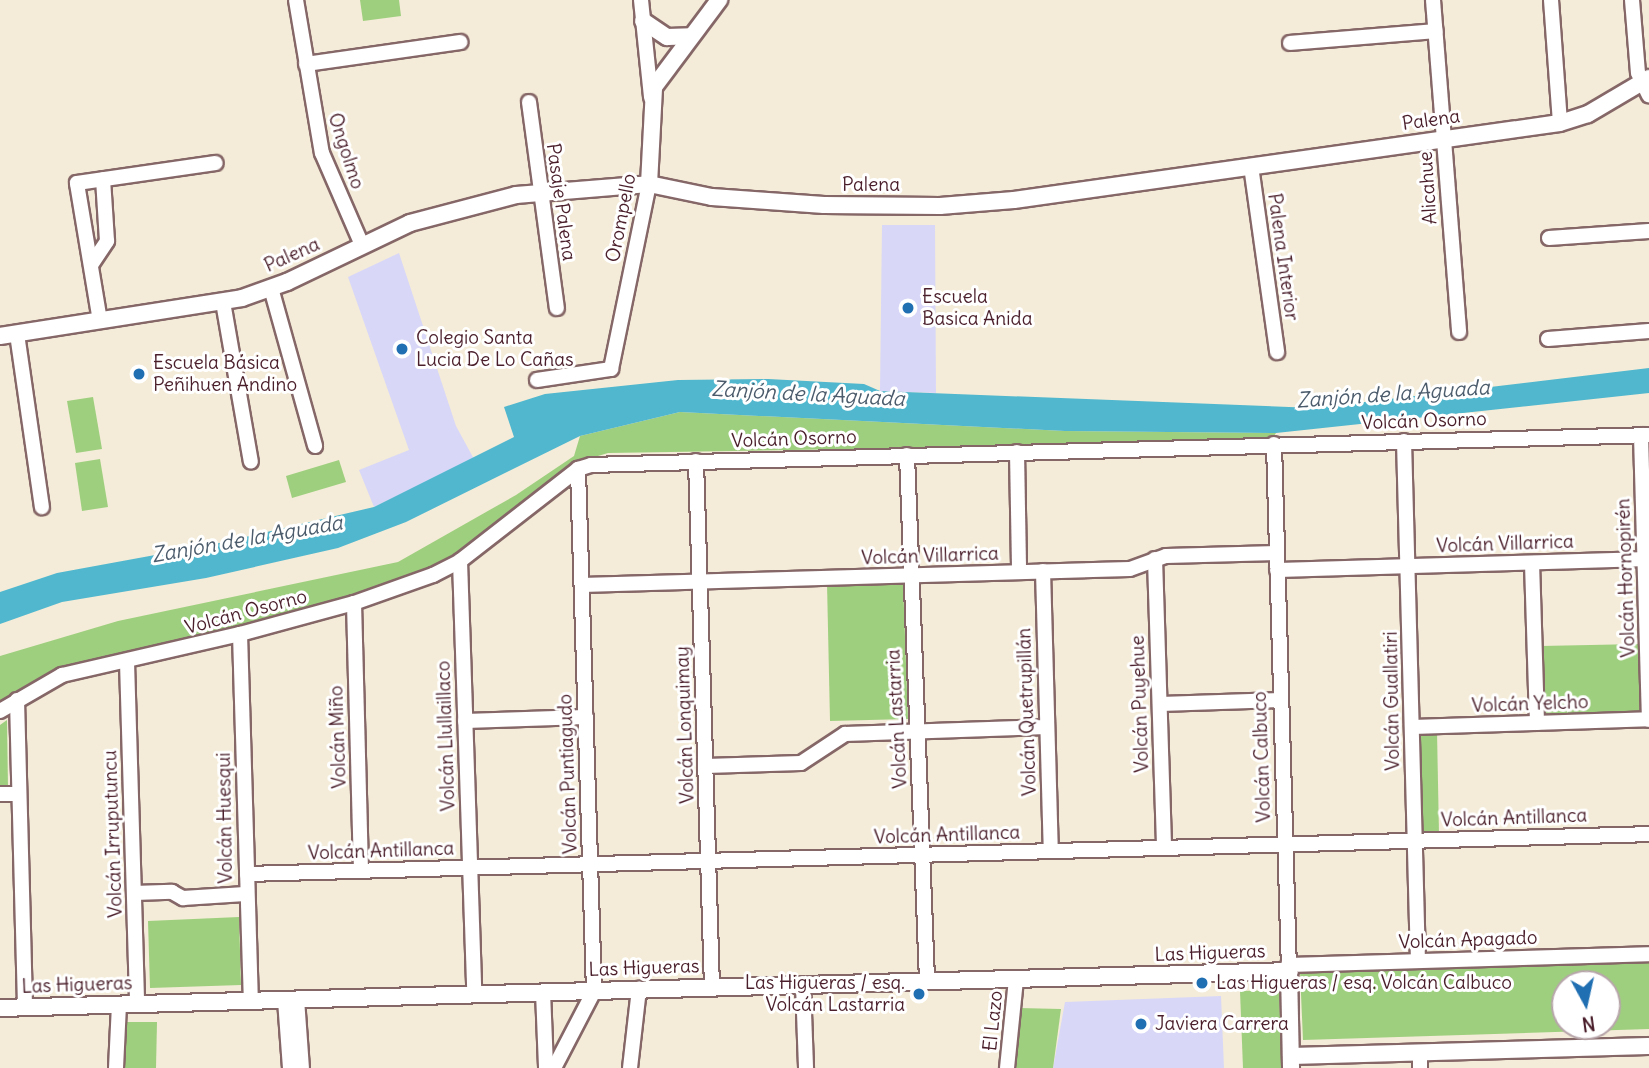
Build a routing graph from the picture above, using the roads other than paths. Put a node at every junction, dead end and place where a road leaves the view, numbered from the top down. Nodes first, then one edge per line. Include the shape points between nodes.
1 (296, 0) edge
2 (641, 0) edge
3 (719, 0) edge
4 (1433, 0) edge
5 (1551, 0) edge
6 (1632, 0) edge
7 (643, 21) junction
8 (1436, 31) junction
9 (691, 36) junction
10 (460, 42) dead end
11 (1290, 43) dead end
12 (306, 64) junction
13 (1646, 85) edge
14 (652, 97) junction
15 (529, 102) dead end
16 (1560, 123) junction
17 (1444, 139) junction
18 (216, 163) dead end
19 (1251, 166) junction
20 (103, 179) junction
21 (649, 184) junction
22 (540, 192) junction
23 (1649, 231) edge
24 (1549, 238) dead end
25 (362, 245) junction
26 (91, 265) junction
27 (271, 288) junction
28 (223, 302) junction
29 (558, 308) dead end
30 (100, 321) junction
31 (1649, 331) edge
32 (1459, 332) dead end
33 (17, 334) junction
34 (0, 336) edge
35 (1548, 338) dead end
36 (1277, 352) dead end
37 (537, 380) dead end
38 (1645, 435) edge
39 (1404, 441) junction
40 (1274, 444) junction
41 (316, 446) dead end
42 (1017, 452) junction
43 (907, 455) junction
44 (696, 461) junction
45 (251, 462) dead end
46 (578, 469) junction
47 (42, 507) dead end
48 (1277, 553) junction
49 (1156, 559) junction
50 (1647, 559) edge
51 (460, 561) junction
52 (1532, 563) junction
53 (1408, 566) junction
54 (1278, 570) junction
55 (1043, 571) junction
56 (1019, 572) junction
57 (911, 575) junction
58 (700, 582) junction
59 (582, 585) junction
60 (354, 603) junction
61 (240, 634) junction
62 (127, 662) junction
63 (17, 700) junction
64 (1281, 700) junction
65 (1160, 704) junction
66 (0, 711) edge
67 (586, 717) junction
68 (1649, 720) edge
69 (465, 721) junction
70 (1537, 723) junction
71 (1047, 727) junction
72 (1412, 727) junction
73 (915, 730) junction
74 (706, 766) junction
75 (19, 793) junction
76 (0, 794) edge
77 (1649, 834) edge
78 (1415, 840) junction
79 (1285, 844) junction
80 (1164, 848) junction
81 (1051, 851) junction
82 (922, 855) junction
83 (709, 861) junction
84 (590, 864) junction
85 (469, 868) junction
86 (361, 871) junction
87 (247, 874) junction
88 (134, 893) junction
89 (245, 894) junction
90 (1649, 954) edge
91 (1418, 961) junction
92 (1288, 968) junction
93 (1016, 979) junction
94 (927, 981) junction
95 (803, 985) junction
96 (712, 987) junction
97 (639, 989) junction
98 (594, 991) junction
99 (543, 992) junction
100 (474, 994) junction
101 (291, 1000) junction
102 (251, 1001) junction
103 (120, 1004) junction
104 (137, 1004) junction
105 (25, 1007) junction
106 (0, 1008) edge
107 (1649, 1046) edge
108 (1420, 1060) edge
109 (1291, 1062) edge
110 (116, 1068) edge
111 (290, 1068) edge
112 (302, 1068) edge
113 (546, 1068) edge
114 (554, 1068) edge
115 (630, 1068) edge
116 (806, 1068) edge
117 (1007, 1068) edge

1 - 12 street, Ongolmo
2 - 7 street, Orompello
3 - 9 street
4 - 8 street, Alicahue
5 - 16 street
6 - 13 street
7 - 9 street via 667,37
7 - 14 street, Orompello
8 - 11 street
8 - 17 street, Alicahue
9 - 14 street via 662,74
10 - 12 street
12 - 25 street, Ongolmo via 323,153
13 - 16 street, Palena
14 - 21 street, Orompello
15 - 22 street, Pasaje Palena
16 - 17 street, Palena
17 - 19 street, Palena
17 - 32 street, Alicahue
18 - 20 street
19 - 21 street, Palena via 940,206 737,200
19 - 36 street, Palena Interior
20 - 26 street via 107,241
20 - 26 street via 77,183
21 - 22 street, Palena
21 - 37 street, Orompello via 611,369
22 - 25 street, Palena via 440,213
22 - 29 street, Pasaje Palena
23 - 24 street
25 - 27 street, Palena
26 - 30 street
27 - 28 street, Palena
27 - 41 street
28 - 30 street, Palena
28 - 45 street
30 - 33 street, Palena
31 - 35 street
33 - 34 street, Palena
33 - 47 street
38 - 39 street, Volcán Osorno
38 - 50 street, Volcán Hornopirén
39 - 40 street, Volcán Osorno
39 - 53 street, Volcán Guallatiri
40 - 42 street, Volcán Osorno
40 - 48 street, Volcán Calbuco
42 - 43 street, Volcán Osorno
42 - 56 street
43 - 44 street, Volcán Osorno
43 - 57 street, Volcán Lastarria
44 - 46 street, Volcán Osorno via 600,464
44 - 58 street, Volcán Lonquimay
46 - 51 street, Volcán Osorno
46 - 59 street, Volcán Puntiagudo
48 - 49 street, Volcán Villarrica
48 - 54 street, Volcán Calbuco
49 - 55 street, Volcán Villarrica via 1130,569
49 - 65 street, Volcán Puyehue
50 - 52 street, Volcán Villarrica
50 - 68 street, Volcán Hornopirén
51 - 60 street, Volcán Osorno via 403,588
51 - 69 street, Volcán Llullaillaco
52 - 53 street, Volcán Villarrica
52 - 70 street
53 - 54 street, Volcán Villarrica
53 - 72 street, Volcán Guallatiri
54 - 64 street, Volcán Calbuco
55 - 56 street, Volcán Villarrica
55 - 71 street, Volcán Quetrupillán
56 - 57 street, Volcán Villarrica
57 - 58 street, Volcán Villarrica
57 - 73 street, Volcán Lastarria
58 - 59 street, Volcán Villarrica
58 - 74 street, Volcán Lonquimay
59 - 67 street, Volcán Puntiagudo
60 - 61 street, Volcán Osorno
60 - 86 street, Volcán Miño
61 - 62 street, Volcán Osorno
61 - 87 street, Volcán Huesqui
62 - 63 street, Volcán Osorno via 54,678
62 - 88 street, Volcán Irruputuncu
63 - 66 street, Volcán Osorno
63 - 75 street
64 - 65 street
64 - 79 street, Volcán Calbuco
65 - 80 street, Volcán Puyehue
67 - 69 street
67 - 84 street, Volcán Puntiagudo
68 - 70 street, Volcán Yelcho
69 - 85 street, Volcán Llullaillaco
70 - 72 street, Volcán Yelcho
71 - 73 street
71 - 81 street, Volcán Quetrupillán
72 - 78 street, Volcán Guallatiri
73 - 74 street via 841,734 801,763
73 - 82 street, Volcán Lastarria
74 - 83 street, Volcán Lonquimay
75 - 76 street
75 - 105 street
77 - 78 street, Volcán Antillanca
78 - 79 street, Volcán Antillanca
78 - 91 street, Volcán Guallatiri
79 - 80 street, Volcán Antillanca
79 - 92 street, Volcán Calbuco
80 - 81 street, Volcán Antillanca
81 - 82 street, Volcán Antillanca
82 - 83 street, Volcán Antillanca
82 - 94 street, Volcán Lastarria
83 - 84 street, Volcán Antillanca
83 - 96 street, Volcán Lonquimay
84 - 85 street, Volcán Antillanca
84 - 98 street, Volcán Puntiagudo
85 - 86 street, Volcán Antillanca
85 - 100 street, Volcán Llullaillaco
86 - 87 street, Volcán Antillanca
87 - 89 street, Volcán Huesqui
88 - 89 street via 172,892 183,898
88 - 104 street, Volcán Irruputuncu
89 - 102 street, Volcán Huesqui
90 - 91 street, Volcán Apagado
91 - 92 street, Volcán Apagado
92 - 93 street, Las Higueras
92 - 109 street, Volcán Calbuco
93 - 94 street, Las Higueras
93 - 117 street, El Lazo
94 - 95 street, Las Higueras
95 - 96 street, Las Higueras
95 - 116 street
96 - 97 street, Las Higueras
97 - 98 street, Las Higueras
97 - 115 street
98 - 99 street, Las Higueras
98 - 114 street, Volcán Puntiagudo
99 - 100 street, Las Higueras
99 - 113 street
100 - 101 street, Las Higueras
101 - 102 street, Las Higueras
101 - 111 street
101 - 112 street
102 - 104 street, Las Higueras
103 - 104 street, Las Higueras
103 - 105 street, Las Higueras
103 - 110 street
105 - 106 street, Las Higueras
107 - 108 street
108 - 109 street

